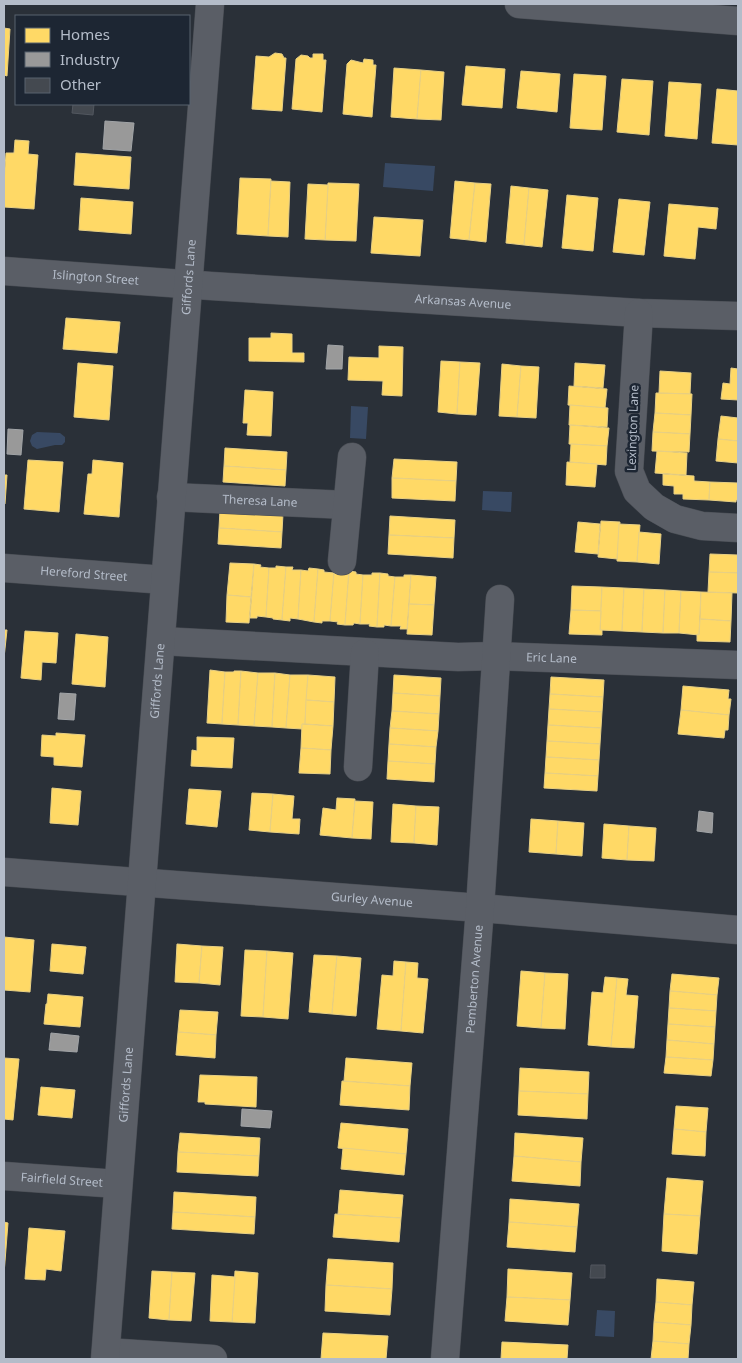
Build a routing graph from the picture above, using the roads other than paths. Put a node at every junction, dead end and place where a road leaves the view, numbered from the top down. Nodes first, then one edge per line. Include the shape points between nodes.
1 (210, 4) edge
2 (519, 4) edge
3 (548, 5) edge
4 (738, 21) edge
5 (4, 271) edge
6 (188, 284) junction
7 (639, 312) junction
8 (738, 316) edge
9 (352, 457) dead end
10 (171, 497) junction
11 (347, 505) junction
12 (738, 528) edge
13 (342, 561) dead end
14 (4, 568) edge
15 (164, 580) junction
16 (500, 599) dead end
17 (161, 641) junction
18 (365, 653) junction
19 (496, 656) junction
20 (738, 665) edge
21 (358, 767) dead end
22 (4, 872) edge
23 (142, 882) junction
24 (480, 908) junction
25 (738, 930) edge
26 (4, 1176) edge
27 (118, 1184) junction
28 (105, 1356) edge
29 (213, 1359) edge
30 (445, 1359) edge

1 - 6 street, Giffords Lane
2 - 3 street
3 - 4 street
5 - 6 street, Islington Street
6 - 7 street, Arkansas Avenue
6 - 10 street, Giffords Lane
7 - 8 street, Arkansas Avenue
7 - 12 street, Lexington Lane via 629,471 637,491 654,507 675,518 702,526
9 - 11 street
10 - 11 street, Theresa Lane
10 - 15 street, Giffords Lane
11 - 13 street
14 - 15 street, Hereford Street
15 - 17 street, Giffords Lane
16 - 19 street, Pemberton Avenue
17 - 18 street, Eric Lane
17 - 23 street, Giffords Lane
18 - 19 street, Eric Lane
18 - 21 street
19 - 20 street, Eric Lane
19 - 24 street, Pemberton Avenue
22 - 23 street, Gurley Avenue
23 - 24 street, Gurley Avenue
23 - 27 street, Giffords Lane
24 - 25 street, Gurley Avenue
24 - 30 street, Pemberton Avenue
26 - 27 street, Fairfield Street
27 - 28 street, Giffords Lane
28 - 29 street

